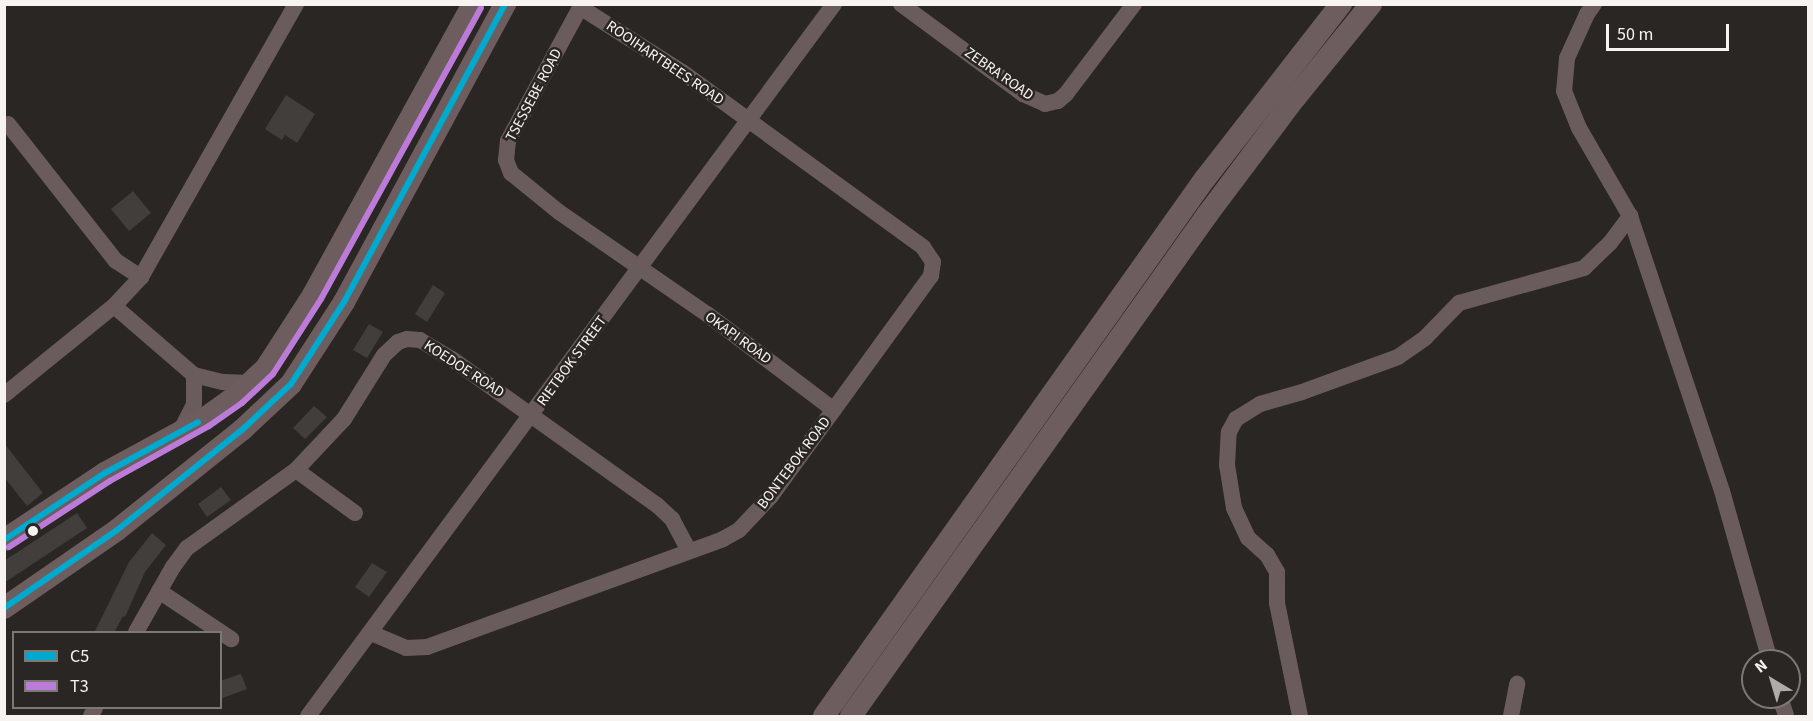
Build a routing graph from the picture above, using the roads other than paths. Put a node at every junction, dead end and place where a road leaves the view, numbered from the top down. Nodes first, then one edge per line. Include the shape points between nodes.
1 (296, 4) edge
2 (473, 4) edge
3 (505, 4) edge
4 (834, 4) edge
5 (901, 4) edge
6 (1134, 4) edge
7 (1341, 4) edge
8 (1371, 4) edge
9 (1594, 4) edge
10 (581, 6) edge
11 (749, 120) junction
12 (8, 124) dead end
13 (1630, 216) junction
14 (641, 267) junction
15 (141, 277) junction
16 (114, 306) junction
17 (194, 375) junction
18 (251, 383) junction
19 (4, 395) edge
20 (834, 410) junction
21 (533, 414) junction
22 (180, 432) junction
23 (296, 470) junction
24 (356, 513) dead end
25 (4, 540) edge
26 (689, 551) junction
27 (159, 591) junction
28 (4, 608) edge
29 (137, 631) edge
30 (219, 631) edge
31 (222, 633) edge
32 (371, 633) junction
33 (231, 639) dead end
34 (1767, 649) edge
35 (1517, 684) dead end
36 (308, 717) edge
37 (824, 717) edge
38 (851, 717) edge
39 (1300, 717) edge
40 (1511, 717) edge

1 - 15 street
2 - 18 main road via 313,295 278,352
3 - 28 main road via 344,302 291,384 242,430 117,530
4 - 11 street, RIETBOK STREET
5 - 6 street, ZEBRA ROAD via 1023,94 1045,104 1066,94
7 - 37 main road via 1204,180
8 - 38 main road via 1206,214
9 - 13 street via 1567,58 1564,91 1579,128
10 - 11 street, ROOIHARTBEES ROAD
10 - 14 street, TSESSEBE ROAD via 512,132 506,159 512,172 537,195
11 - 14 street, RIETBOK STREET
11 - 20 street, BONTEBOK ROAD via 923,247 933,262 931,276
12 - 15 street via 116,261
13 - 34 street via 1722,491
13 - 39 street via 1584,268 1459,303 1425,338 1398,357 1260,404 1236,419 1229,432 1227,465 1234,508 1248,538 1267,555 1277,572 1277,603
14 - 20 street, OKAPI ROAD
14 - 21 street, RIETBOK STREET
15 - 16 street
16 - 17 street
16 - 19 street
17 - 18 street
17 - 22 street via 194,404
18 - 22 main road
20 - 26 street, BONTEBOK ROAD via 746,524 723,539
21 - 23 street, KOEDOE ROAD via 429,344 406,339 384,355 349,412
21 - 26 street, KOEDOE ROAD via 657,505 672,519
21 - 32 street, RIETBOK STREET
22 - 25 main road via 105,473
23 - 24 street
23 - 27 street, KOEDOE ROAD via 188,548
26 - 32 street, BONTEBOK ROAD via 420,649 406,648
27 - 29 street, KOEDOE ROAD
27 - 30 street
31 - 33 street
32 - 36 street, RIETBOK STREET
35 - 40 street

